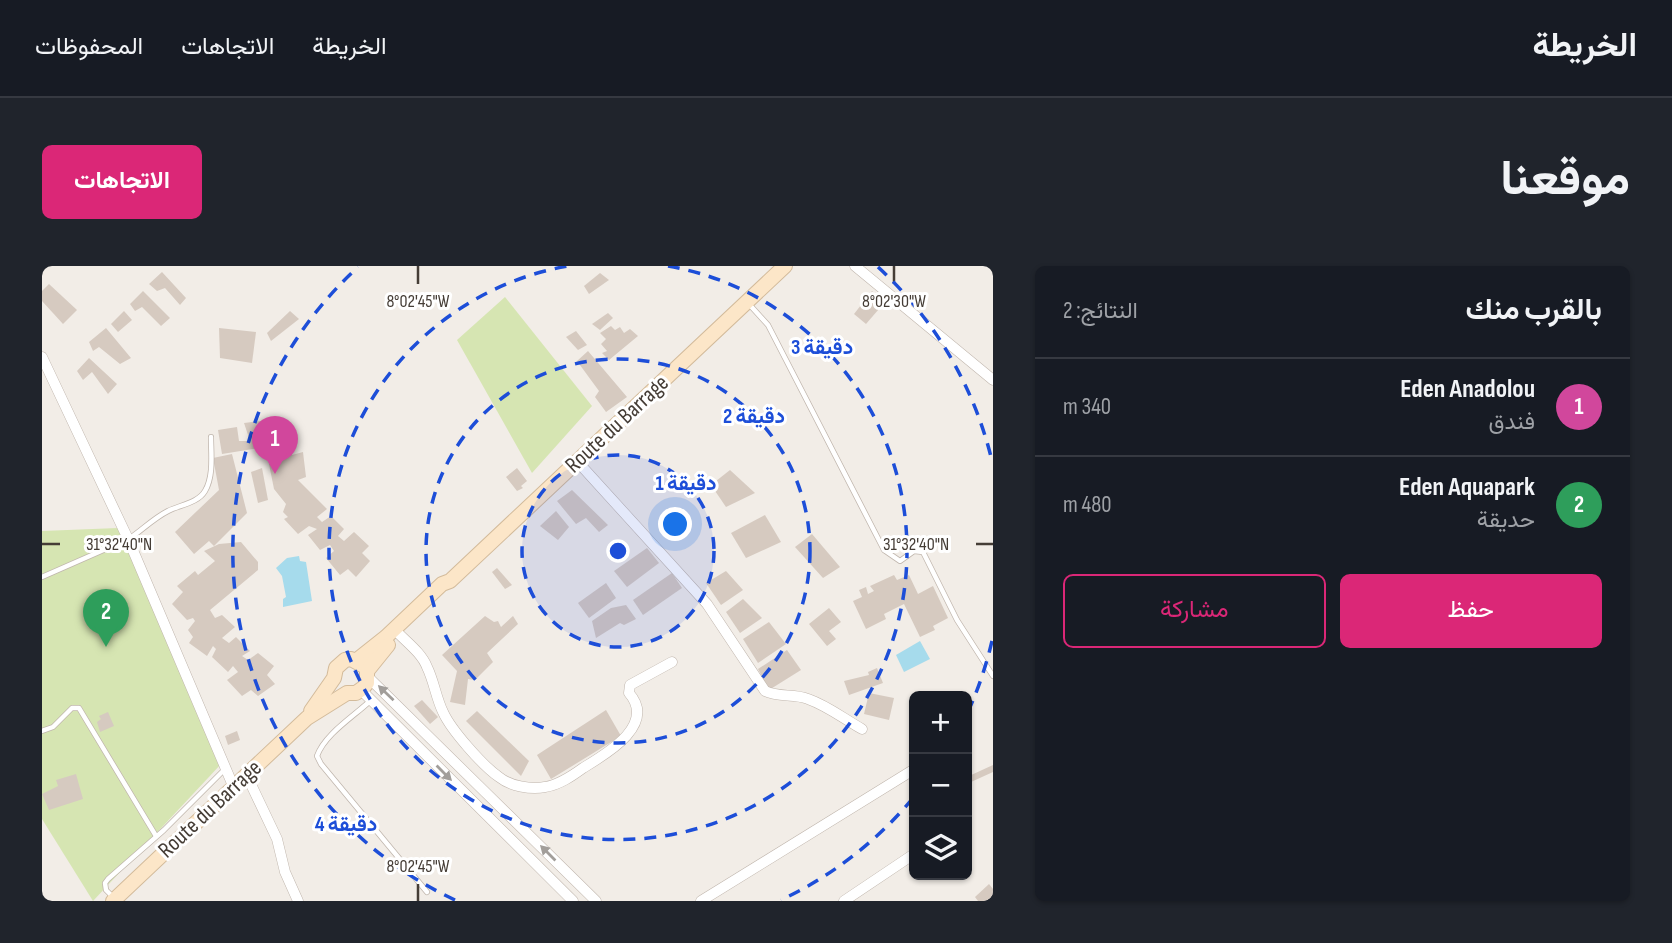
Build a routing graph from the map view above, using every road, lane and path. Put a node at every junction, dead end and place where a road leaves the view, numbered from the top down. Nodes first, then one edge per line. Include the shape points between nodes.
1 (785, 266) edge
2 (855, 266) edge
3 (747, 302) junction
4 (42, 359) edge
5 (993, 380) edge
6 (211, 437) dead end
7 (577, 461) junction
8 (128, 541) junction
9 (42, 577) edge
10 (448, 582) junction
11 (399, 634) junction
12 (672, 662) dead end
13 (993, 676) edge
14 (334, 678) junction
15 (360, 678) junction
16 (371, 701) junction
17 (306, 718) junction
18 (862, 729) dead end
19 (42, 731) edge
20 (226, 769) junction
21 (909, 772) edge
22 (247, 776) junction
23 (234, 788) junction
24 (170, 835) junction
25 (156, 836) junction
26 (909, 857) edge
27 (427, 892) dead end
28 (114, 900) edge
29 (298, 901) edge
30 (573, 901) edge
31 (596, 901) edge
32 (701, 901) edge
33 (844, 901) edge

1 - 3 main road, Route du Barrage
2 - 5 street
3 - 7 main road, Route du Barrage
3 - 13 lane via 768,325 884,550 900,561 914,551 923,552 957,620
4 - 8 street
6 - 8 lane via 210,475 202,495 149,522
7 - 10 main road, Route du Barrage
7 - 18 street via 706,604 765,691 805,697
8 - 9 lane
8 - 20 street
10 - 11 main road, Route du Barrage via 442,594
10 - 15 main road, Route du Barrage via 386,637
11 - 12 street via 426,663 443,714 456,733 499,778 533,789 565,780 617,747 634,723 637,709 630,685
11 - 15 main road, Route du Barrage
14 - 15 main road via 338,688
14 - 15 main road, Route du Barrage via 335,668 345,660
14 - 17 main road, Route du Barrage
15 - 16 street
15 - 17 main road, Route du Barrage
31 -> 15 street
16 - 27 lane via 329,738 317,757
16 -> 30 street
17 - 22 main road, Route du Barrage
19 - 25 lane via 53,727 72,708 79,708
20 - 23 street
20 - 24 lane
21 - 32 street
22 - 23 main road, Route du Barrage
22 - 29 street via 277,839
23 - 24 main road, Route du Barrage
24 - 25 lane
24 - 28 main road, Route du Barrage
25 - 28 lane via 108,879 107,890
26 - 33 street

